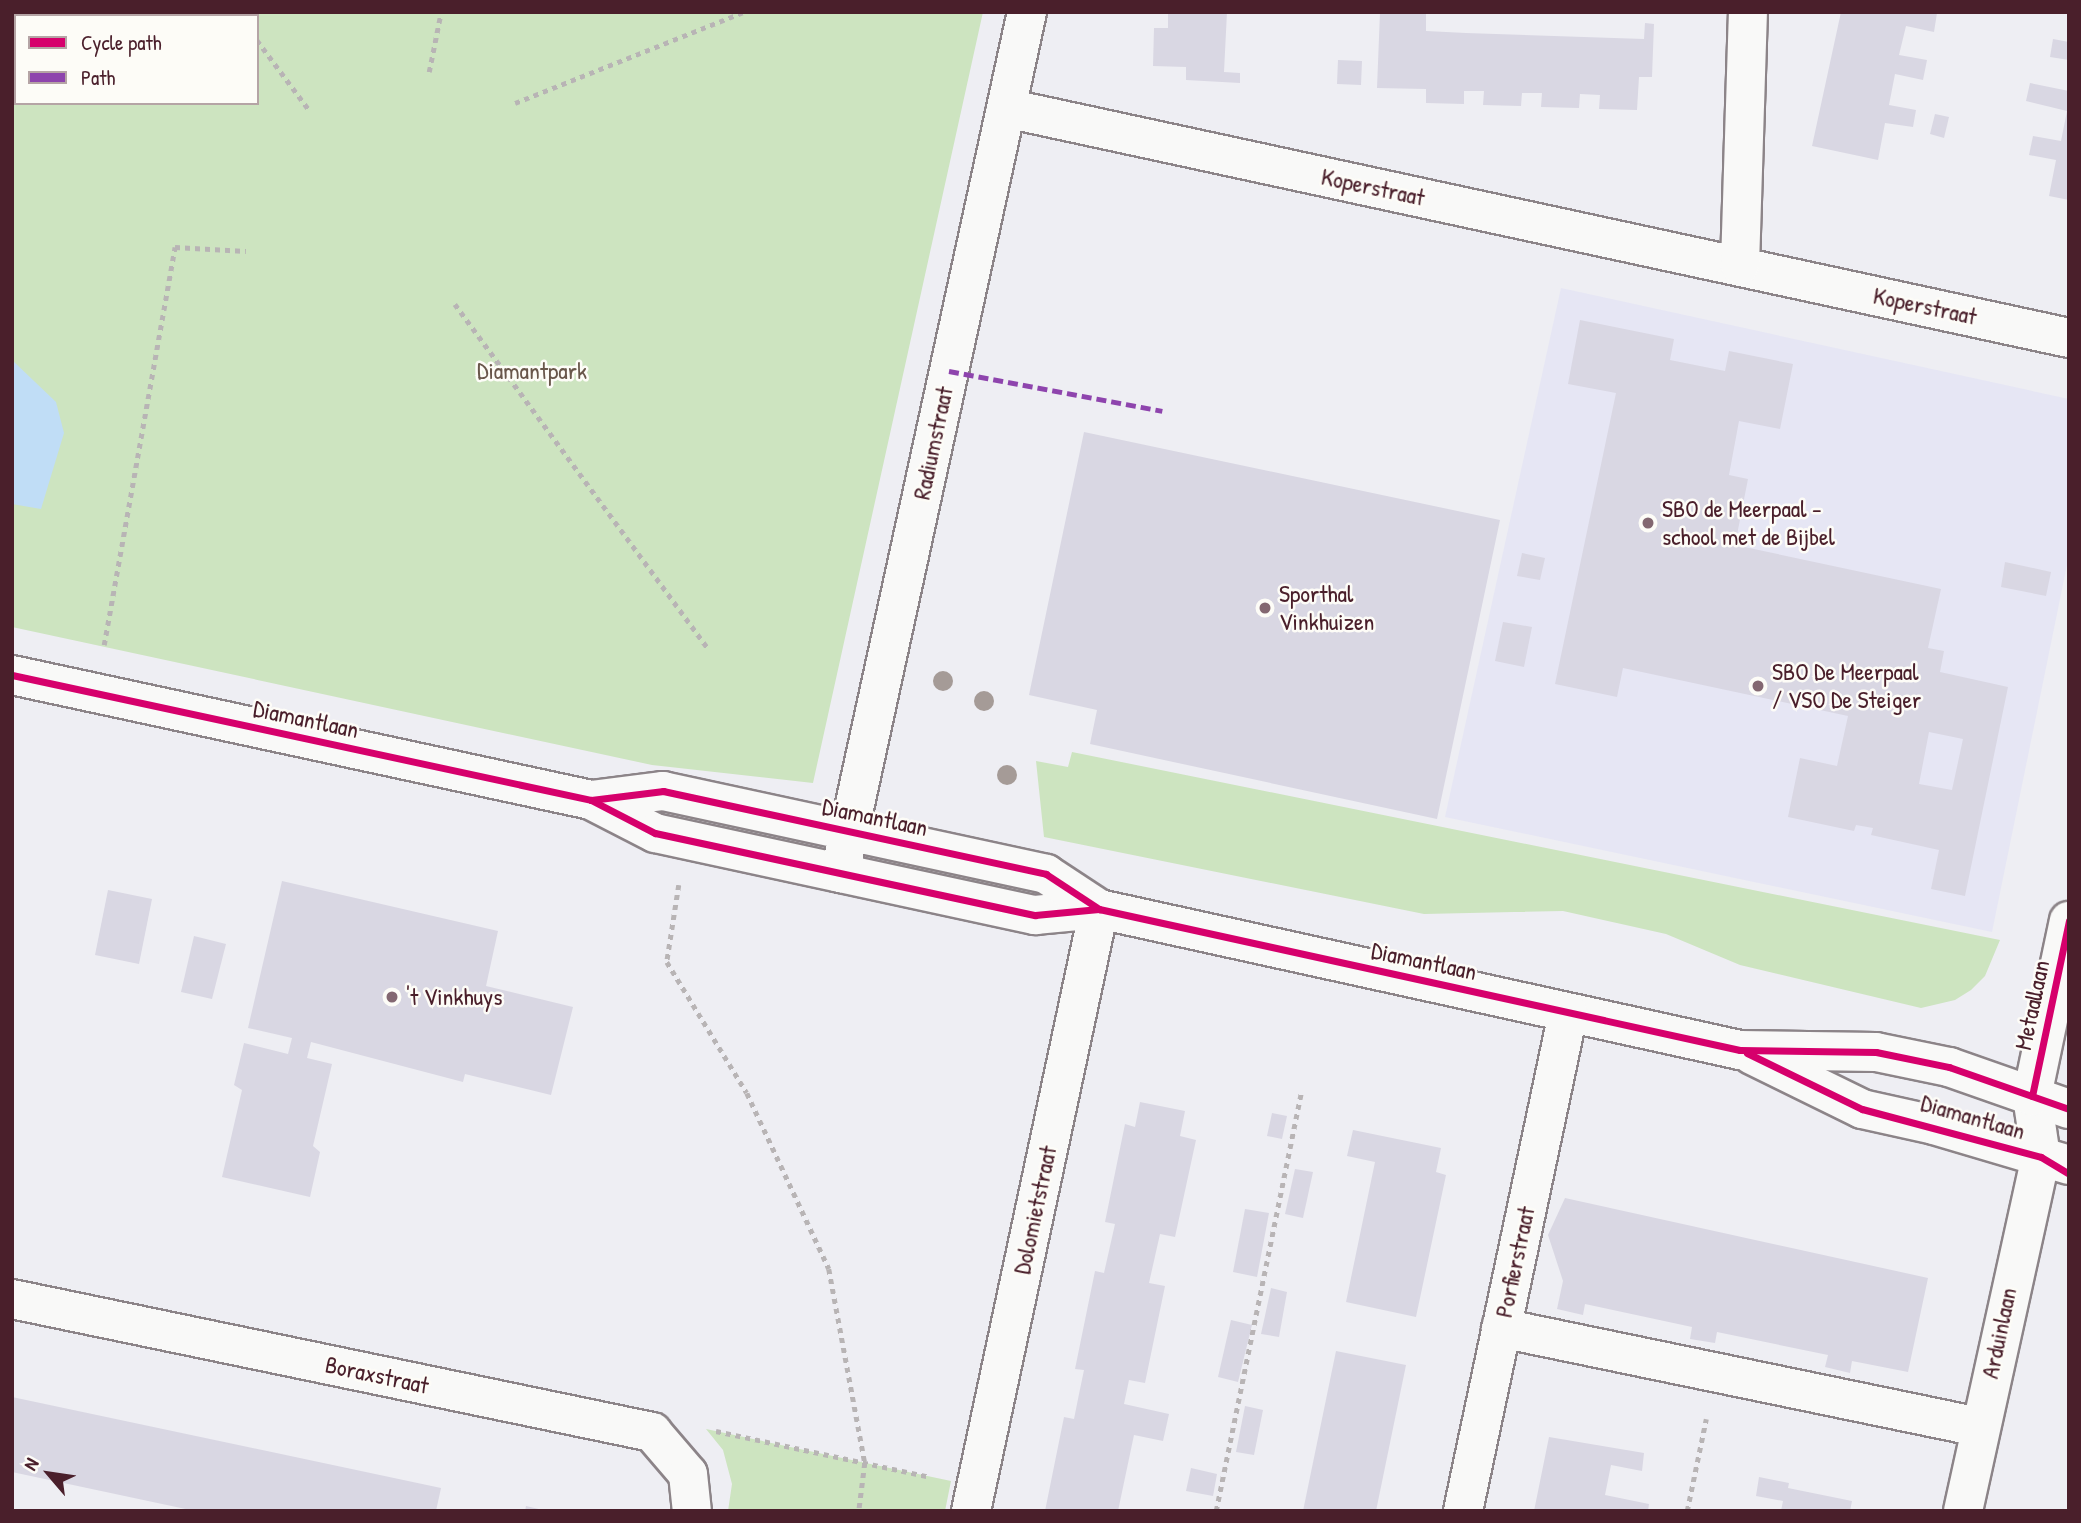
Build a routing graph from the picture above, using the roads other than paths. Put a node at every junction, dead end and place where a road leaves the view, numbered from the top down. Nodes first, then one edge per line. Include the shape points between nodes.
1 (1027, 12) edge
2 (1748, 12) edge
3 (1006, 108) junction
4 (1740, 265) junction
5 (2069, 338) edge
6 (12, 675) edge
7 (592, 800) junction
8 (848, 831) junction
9 (839, 873) junction
10 (1099, 909) junction
11 (2069, 921) edge
12 (1568, 1013) junction
13 (1740, 1050) junction
14 (2032, 1096) junction
15 (2069, 1108) edge
16 (2059, 1153) edge
17 (12, 1299) edge
18 (1501, 1328) junction
19 (1979, 1427) junction
20 (974, 1498) edge
21 (692, 1511) edge
22 (1463, 1511) edge
23 (1963, 1511) edge

1 - 3 street, Radiumstraat
2 - 4 street
3 - 4 street, Koperstraat
3 - 8 street, Radiumstraat
4 - 5 street, Koperstraat
6 - 7 street, Diamantlaan
7 - 8 street, Diamantlaan via 663,791
7 - 9 street, Diamantlaan via 655,833
8 - 9 street, Radiumstraat
8 - 10 street, Diamantlaan via 1046,873
9 - 10 street, Diamantlaan via 1035,915
10 - 12 street, Diamantlaan
10 - 20 street, Dolomietstraat
11 - 14 street, Metaallaan
12 - 13 street, Diamantlaan
12 - 18 street, Porfierstraat
13 - 14 street, Diamantlaan via 1876,1052 1948,1067
13 - 16 street, Diamantlaan via 1862,1109
14 - 15 street, Diamantlaan
14 - 16 street, Metaallaan
16 - 19 street, Arduinlaan
17 - 21 street, Boraxstraat via 652,1432 688,1474
18 - 19 street
18 - 22 street, Porfierstraat
19 - 23 street, Arduinlaan

